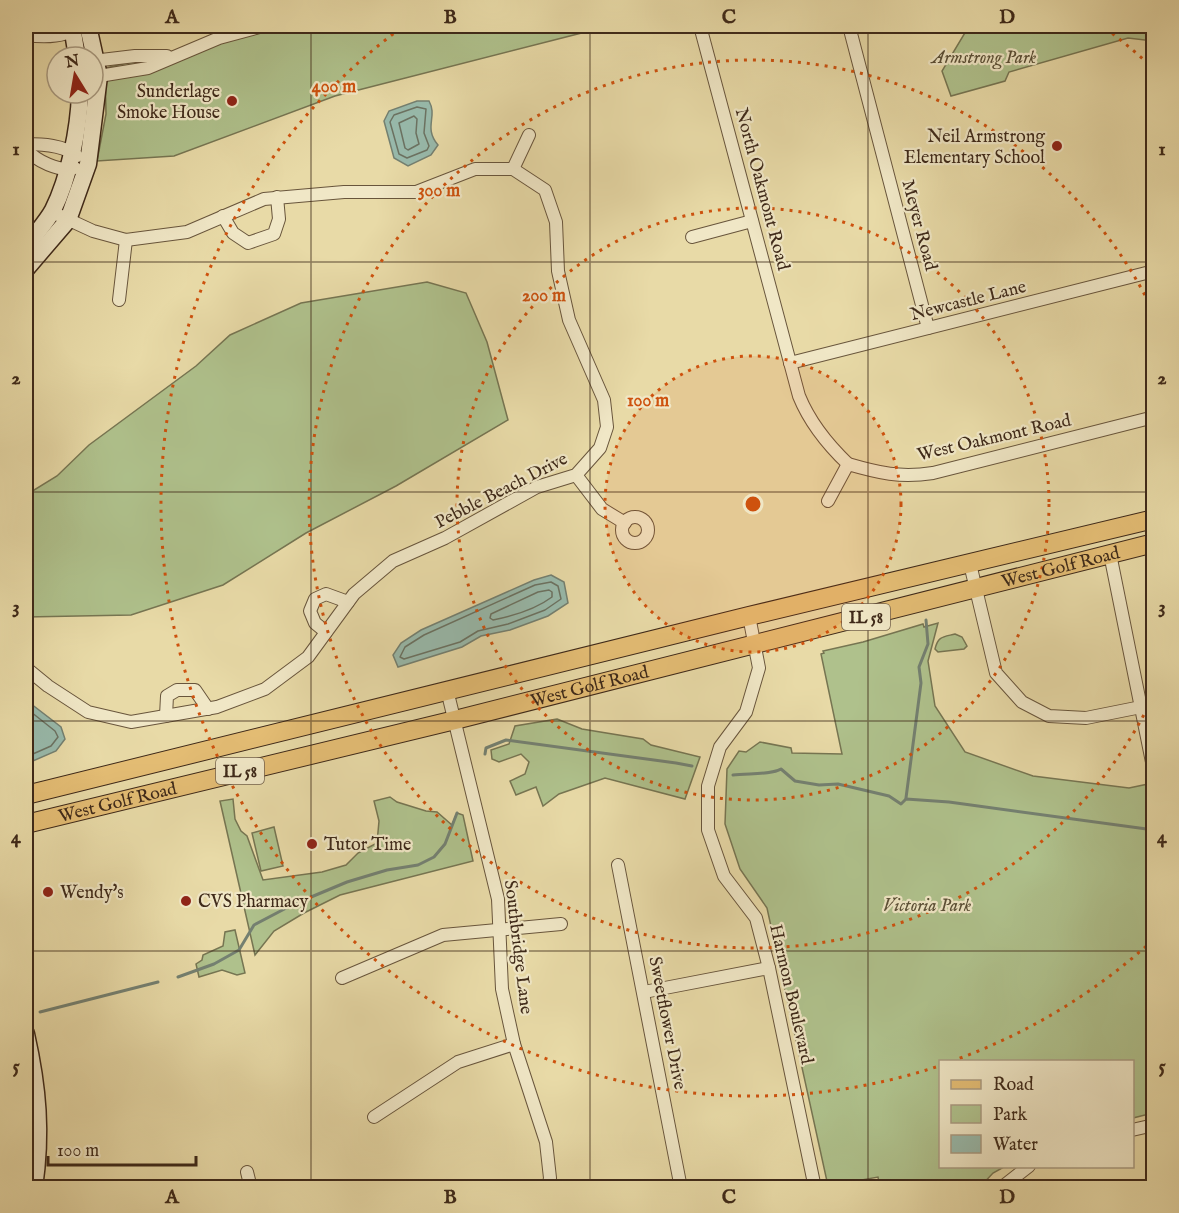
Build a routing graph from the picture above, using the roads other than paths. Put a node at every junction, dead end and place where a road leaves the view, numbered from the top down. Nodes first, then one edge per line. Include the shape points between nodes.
1 (36, 26) edge
2 (263, 26) edge
3 (700, 26) edge
4 (849, 26) edge
5 (78, 27) edge
6 (26, 30) edge
7 (26, 35) edge
8 (77, 45) edge
9 (85, 45) edge
10 (105, 69) edge
11 (79, 105) edge
12 (92, 105) edge
13 (529, 135) dead end
14 (26, 144) edge
15 (26, 149) edge
16 (71, 151) junction
17 (87, 164) junction
18 (513, 169) junction
19 (67, 170) junction
20 (277, 197) junction
21 (52, 212) junction
22 (223, 216) junction
23 (68, 220) junction
24 (752, 221) junction
25 (692, 237) dead end
26 (126, 240) junction
27 (26, 247) edge
28 (26, 269) edge
29 (1154, 271) edge
30 (119, 300) dead end
31 (928, 328) junction
32 (790, 363) junction
33 (1154, 417) edge
34 (848, 464) junction
35 (576, 475) junction
36 (828, 501) dead end
37 (1154, 519) edge
38 (625, 523) dead end
39 (1154, 543) edge
40 (1110, 554) junction
41 (970, 564) junction
42 (976, 588) junction
43 (348, 602) junction
44 (749, 616) junction
45 (326, 632) junction
46 (755, 645) junction
47 (26, 668) edge
48 (447, 690) junction
49 (1141, 707) junction
50 (208, 709) junction
51 (166, 716) junction
52 (455, 720) junction
53 (1154, 772) edge
54 (26, 795) edge
55 (26, 824) edge
56 (618, 865) dead end
57 (561, 924) dead end
58 (499, 929) junction
59 (769, 968) junction
60 (342, 978) dead end
61 (644, 992) junction
62 (26, 1034) edge
63 (514, 1044) junction
64 (374, 1117) dead end
65 (1154, 1125) edge
66 (1134, 1130) edge
67 (32, 1134) edge
68 (1028, 1168) edge
69 (247, 1172) dead end
70 (34, 1188) edge
71 (251, 1188) edge
72 (548, 1188) edge
73 (681, 1188) edge
74 (815, 1188) edge
75 (1001, 1188) edge

1 - 6 street
2 - 10 street via 219,38 148,68
3 - 24 street, North Oakmont Road
4 - 31 street, Meyer Road
5 - 7 street via 43,37
5 - 8 street
5 - 9 street
11 - 16 street
12 - 17 street
13 - 18 street
14 - 16 street
15 - 19 street via 33,158
16 - 17 street
16 - 19 street
17 - 19 street
17 - 23 street
18 - 20 street via 475,169 416,192
18 - 35 street, Pebble Beach Drive via 545,190 556,222 558,271 569,320 604,400 607,427 600,448
19 - 21 street
20 - 22 street
20 - 22 street via 279,219 274,234 248,243 233,233
21 - 23 street
21 - 27 street
22 - 26 street via 187,232
23 - 26 street
23 - 28 street
24 - 25 street
24 - 32 street, North Oakmont Road
26 - 30 street
29 - 31 street, Newcastle Lane
31 - 32 street, Newcastle Lane
32 - 34 street, North Oakmont Road via 808,414 824,440
33 - 34 street, West Oakmont Road via 933,473 883,475
34 - 36 street
35 - 38 street via 602,509
35 - 43 street, Pebble Beach Drive via 537,487 445,538 393,561
37 - 41 main road, West Golf Road / IL 58
39 - 40 main road, West Golf Road / IL 58
40 - 42 main road, West Golf Road / IL 58
40 - 49 street
41 - 42 street
41 - 44 main road, West Golf Road / IL 58
42 - 46 main road, West Golf Road / IL 58
42 - 49 street via 996,673 1022,702 1049,716 1086,718
43 - 45 street, Pebble Beach Drive
43 - 45 street via 327,594 315,599 310,611 315,623
44 - 46 street, Harmon Boulevard
44 - 48 main road, West Golf Road / IL 58
45 - 50 street, Pebble Beach Drive via 308,657 265,688
46 - 52 main road, West Golf Road / IL 58
46 - 59 street, Harmon Boulevard via 759,668 746,712 720,747 708,786 708,830 724,876 756,918
47 - 51 street, Pebble Beach Drive via 88,712 131,722
48 - 52 street, Southbridge Lane
48 - 54 main road, West Golf Road / IL 58
49 - 53 street
50 - 51 street, Pebble Beach Drive
50 - 51 street via 195,690 177,690 167,696
52 - 55 main road, West Golf Road / IL 58
52 - 58 street, Southbridge Lane via 498,899
56 - 61 street, Sweetflower Drive
57 - 58 street
58 - 60 street via 443,934
58 - 63 street, Southbridge Lane via 502,989
59 - 61 street
59 - 74 street, Harmon Boulevard
61 - 73 street, Sweetflower Drive
62 - 67 street via 35,1075
63 - 64 street via 458,1062
63 - 72 street, Southbridge Lane via 546,1142
65 - 66 street
67 - 70 street
68 - 75 street
69 - 71 street

